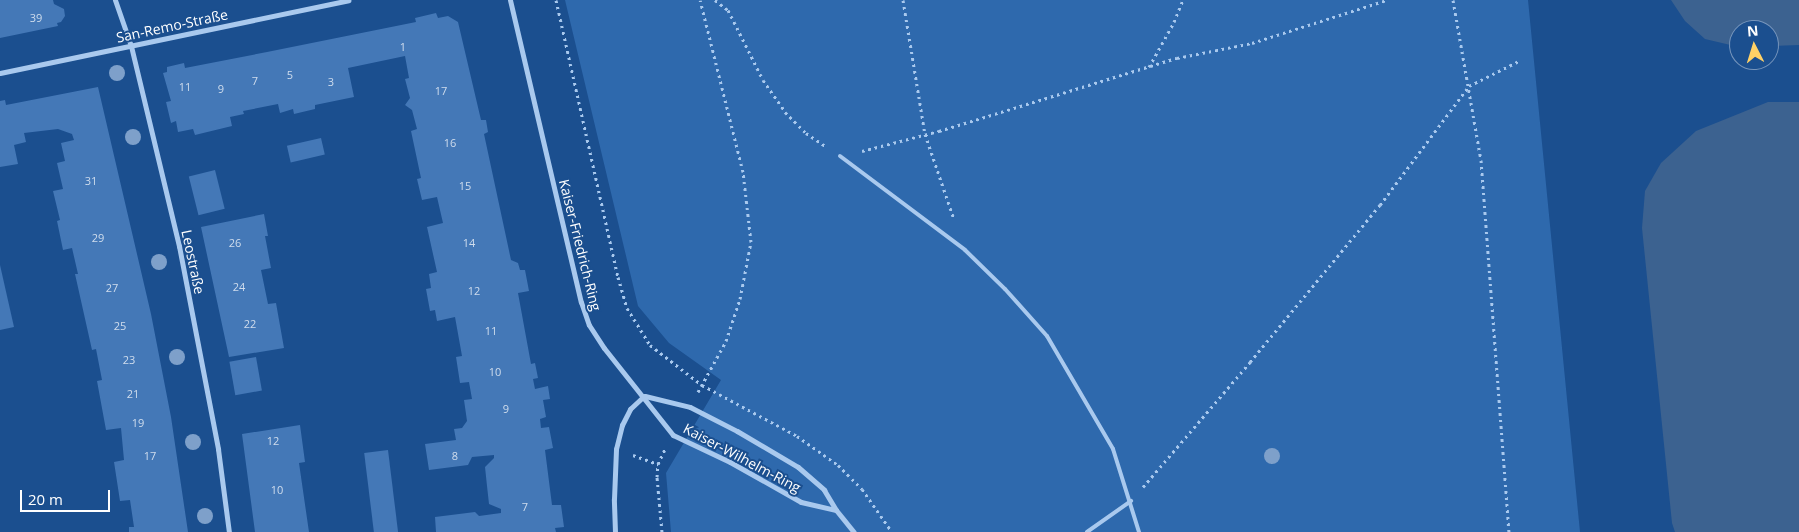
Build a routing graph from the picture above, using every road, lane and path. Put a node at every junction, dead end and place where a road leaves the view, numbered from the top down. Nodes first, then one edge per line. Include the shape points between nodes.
1 (115, 0) edge
2 (348, 0) edge
3 (510, 0) edge
4 (556, 0) edge
5 (700, 0) edge
6 (715, 0) edge
7 (903, 0) edge
8 (1183, 0) edge
9 (1387, 0) edge
10 (1453, 0) edge
11 (131, 46) junction
12 (1519, 61) dead end
13 (1149, 67) junction
14 (0, 73) edge
15 (1468, 86) junction
16 (925, 134) junction
17 (840, 156) junction
18 (964, 250) junction
19 (644, 396) junction
20 (616, 449) junction
21 (658, 464) dead end
22 (1131, 501) junction
23 (836, 510) junction
24 (229, 532) edge
25 (615, 532) edge
26 (854, 532) edge
27 (1087, 532) edge
28 (1139, 532) edge
29 (1509, 532) edge

1 - 11 street, Leostraße
2 - 11 street, San-Remo-Straße
3 - 19 street, Kaiser-Friedrich-Ring via 581,302 589,325 604,348
4 - 5 path via 627,308 650,345 702,385 726,341 740,299 751,242 743,172
6 - 17 path via 728,10 763,80 785,112 806,133
7 - 16 path
8 - 13 path
9 - 13 path via 1252,43
10 - 15 path
11 - 14 street, San-Remo-Straße
11 - 24 street, Leostraße via 179,246 218,449
12 - 15 path
13 - 16 path
15 - 22 path via 1380,205
15 - 29 path via 1481,160
16 - 17 path
16 - 18 path
17 - 18 lane
18 - 22 lane via 1047,336 1113,449
19 - 20 street via 630,409
19 - 23 street, Kaiser-Wilhelm-Ring via 690,407 738,431 798,467 824,490
19 - 23 street, Kaiser-Wilhelm-Ring via 673,435 730,462 801,502
20 - 21 path
20 - 25 street
22 - 27 lane
22 - 28 lane
23 - 26 street, Kaiser-Wilhelm-Ring

